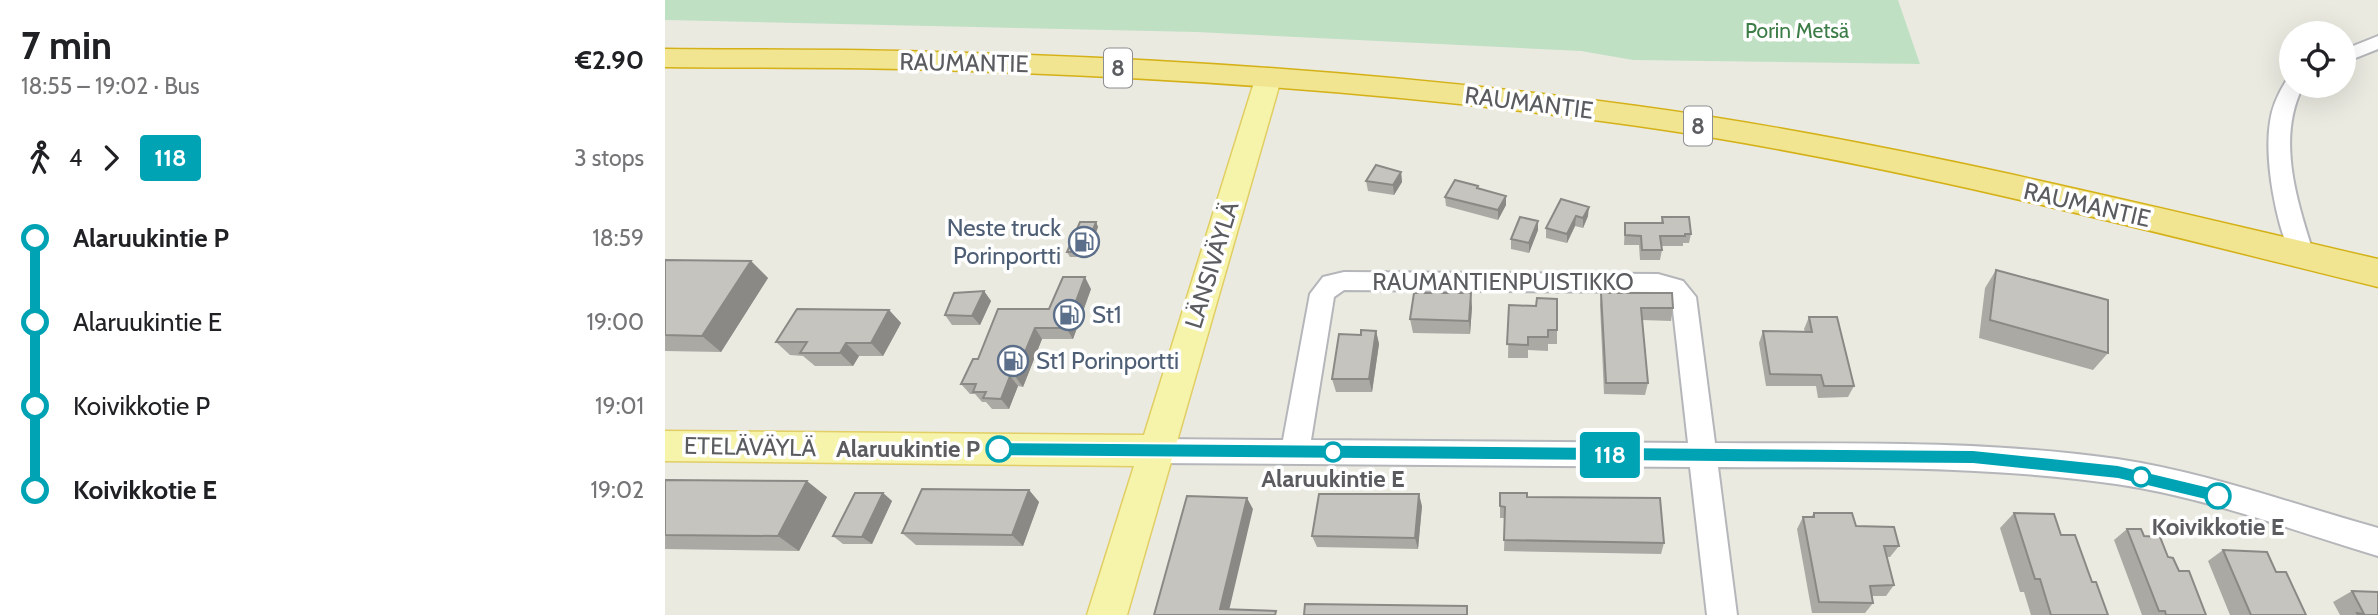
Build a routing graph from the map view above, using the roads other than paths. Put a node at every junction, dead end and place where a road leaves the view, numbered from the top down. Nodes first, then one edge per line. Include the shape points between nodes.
1 (2378, 42) edge
2 (2356, 51) edge
3 (665, 58) edge
4 (1269, 76) junction
5 (2283, 98) edge
6 (2302, 255) junction
7 (2378, 273) edge
8 (665, 446) edge
9 (1156, 451) junction
10 (1295, 452) junction
11 (1703, 456) junction
12 (2378, 542) edge
13 (1107, 615) edge
14 (1722, 615) edge

1 - 2 street
3 - 4 highway, RAUMANTIE / 8 via 966,61
4 - 6 highway, RAUMANTIE / 8 via 1627,114 1773,138 1952,174
4 - 9 main road, LÄNSIVÄYLÄ
5 - 6 street via 2280,152
6 - 7 highway, RAUMANTIE / 8
8 - 9 main road, ETELÄVÄYLÄ
9 - 10 street, ETELÄVÄYLÄ
9 - 13 main road, LÄNSIVÄYLÄ
10 - 11 street, ETELÄVÄYLÄ
10 - 11 street, RAUMANTIENPUISTIKKO via 1322,294 1331,284 1658,283 1684,297
11 - 12 street, ETELÄVÄYLÄ via 1973,457 2118,472 2199,490
11 - 14 street

